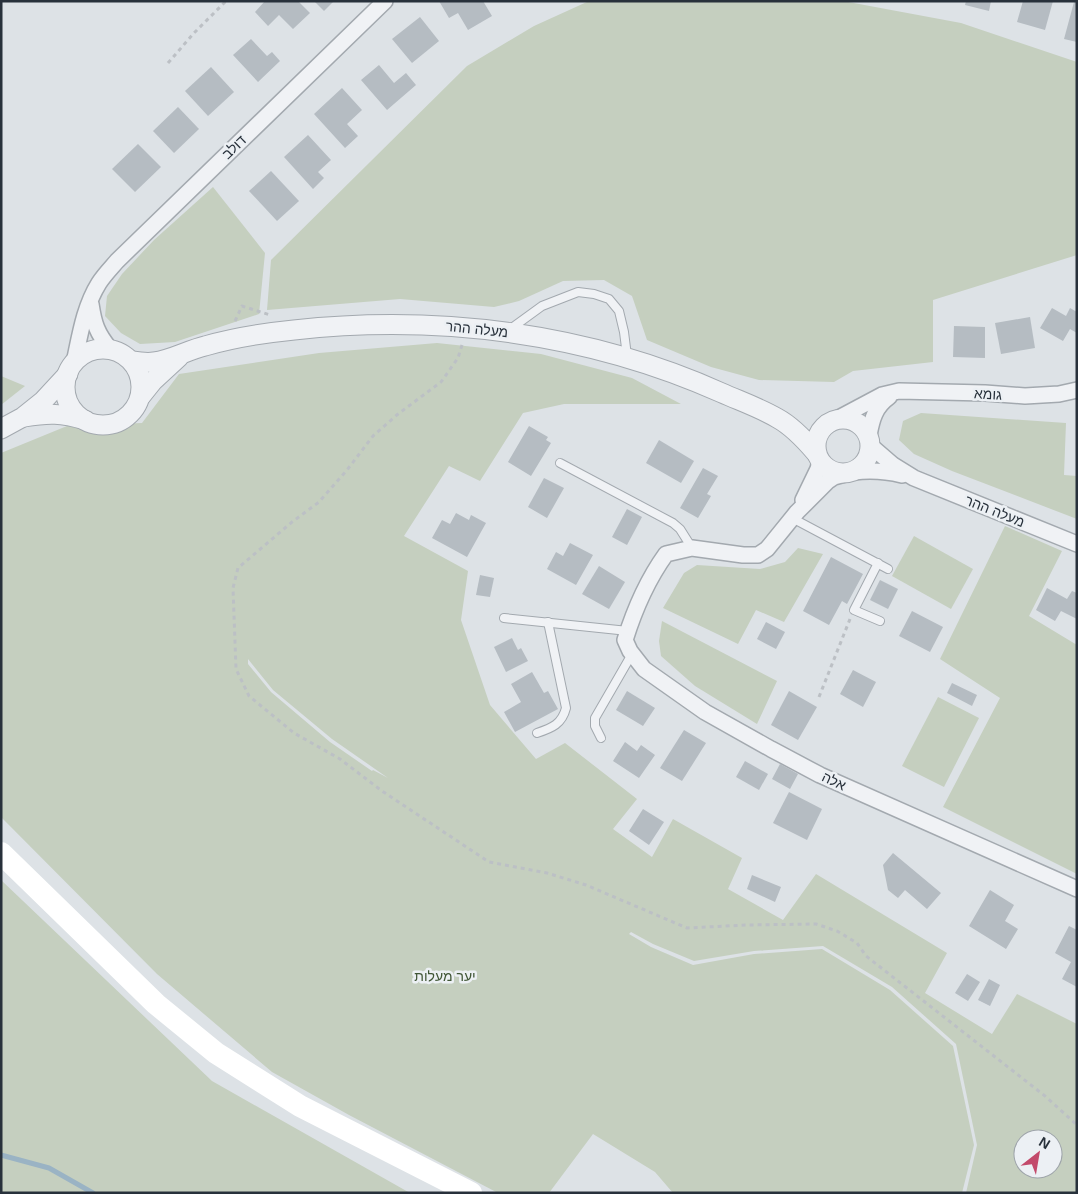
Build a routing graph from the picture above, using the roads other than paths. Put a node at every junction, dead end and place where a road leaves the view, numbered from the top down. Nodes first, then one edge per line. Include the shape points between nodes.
1 (385, 1) edge
2 (90, 300) junction
3 (507, 332) junction
4 (110, 349) junction
5 (184, 353) junction
6 (627, 358) junction
7 (132, 361) junction
8 (71, 368) junction
9 (1077, 390) edge
10 (899, 391) junction
11 (141, 396) junction
12 (760, 410) junction
13 (23, 417) junction
14 (86, 421) junction
15 (831, 422) junction
16 (1, 429) edge
17 (870, 440) junction
18 (818, 457) junction
19 (560, 463) dead end
20 (850, 473) junction
21 (914, 478) junction
22 (795, 515) junction
23 (1077, 544) edge
24 (692, 548) junction
25 (878, 563) junction
26 (888, 569) dead end
27 (504, 618) dead end
28 (548, 622) junction
29 (880, 622) dead end
30 (628, 631) junction
31 (632, 654) junction
32 (537, 733) dead end
33 (601, 738) dead end
34 (1, 853) edge
35 (1077, 889) edge
36 (471, 1193) edge

1 - 2 street, דולב via 117,261
2 - 4 street via 94,323
2 - 8 street, דולב
3 - 5 street, מעלה ההר via 400,324 293,330 246,337
3 - 6 street, מעלה ההר
3 - 6 lane via 542,306 578,292 594,294 609,299 619,311
4 - 7 street
4 - 8 street via 96,349 81,356
5 - 7 street, מעלה ההר via 155,362
5 - 11 street
6 - 12 street, מעלה ההר via 699,382
7 - 11 street via 139,372
8 - 13 street via 43,402
8 - 14 street via 65,386 67,398 75,413
9 - 10 street, גומא via 1025,396
10 - 15 street, גומא via 882,395
10 - 17 street via 879,404 872,418
11 - 14 street via 126,418 97,425
12 - 15 street, מעלה ההר via 810,424
12 - 18 street, מעלה ההר via 794,430
13 - 14 street via 65,414
13 - 16 street
15 - 17 street via 846,419 855,422 863,427
15 - 18 street via 820,431 816,443
17 - 20 street via 870,455 865,464
17 - 21 street, מעלה ההר via 893,465
18 - 20 street via 835,473
18 - 22 street via 818,469
19 - 24 lane via 673,523
20 - 21 street, מעלה ההר via 871,470
20 - 22 street via 828,481
21 - 23 street, מעלה ההר
22 - 24 street via 767,549 758,555 743,556
22 - 25 lane
24 - 30 street via 666,554
25 - 26 lane
25 - 29 lane via 854,610
27 - 28 lane
28 - 30 lane
28 - 32 lane via 566,708 564,718 552,728
30 - 31 street via 625,640
31 - 33 lane via 595,718
31 - 35 street, אלה via 644,669 705,712 820,775
34 - 36 main road via 156,1004 216,1052 300,1106

